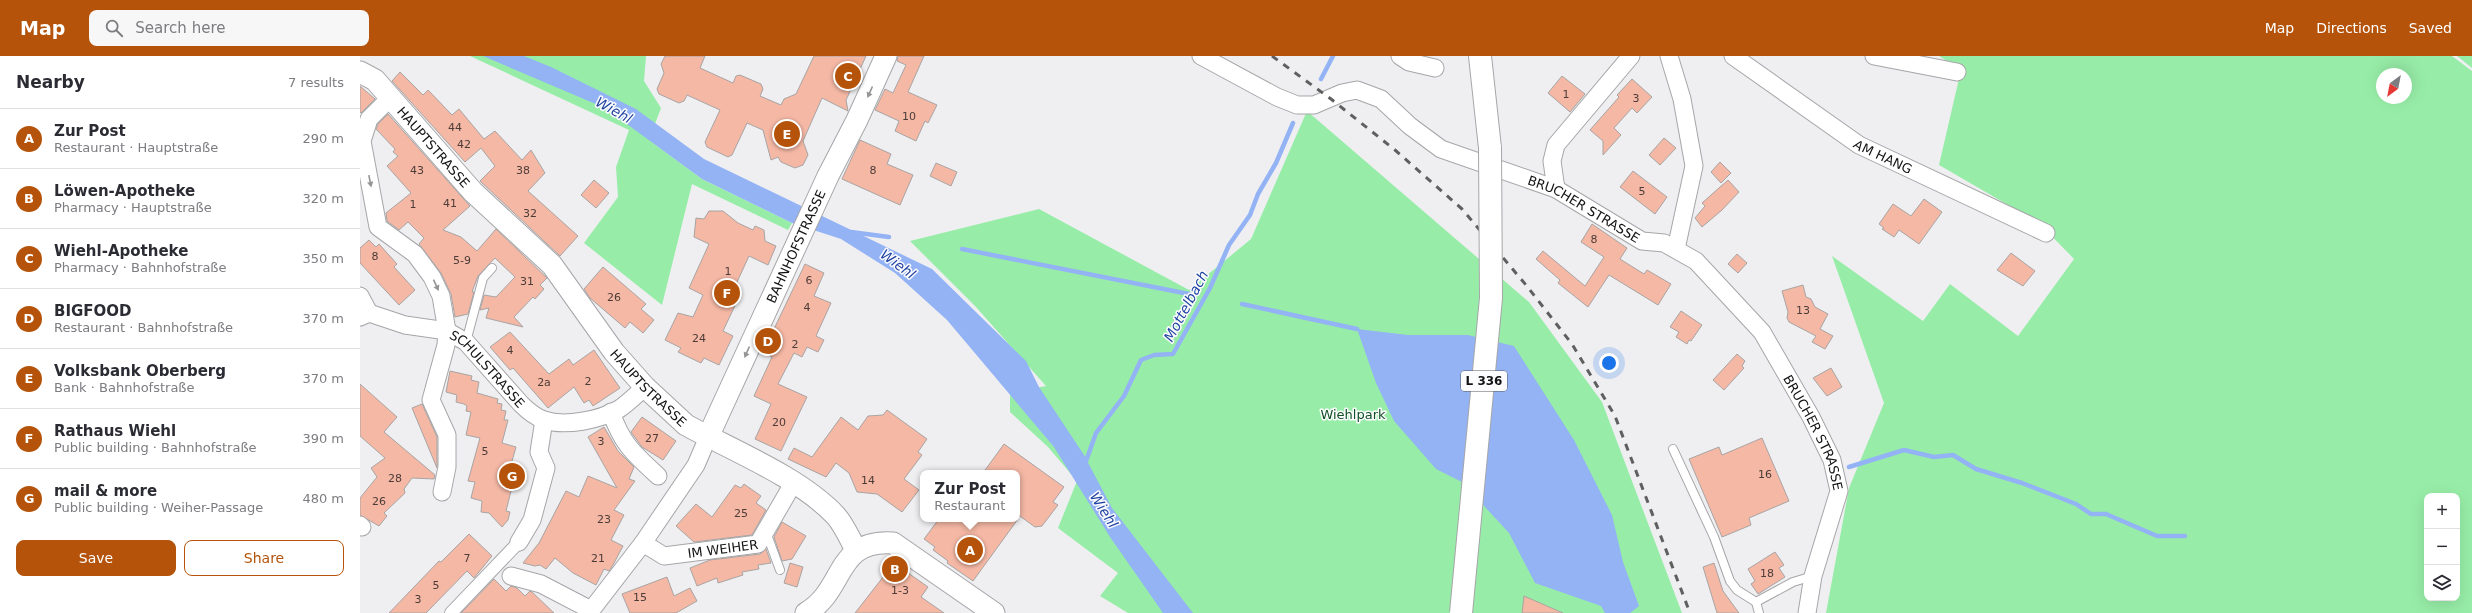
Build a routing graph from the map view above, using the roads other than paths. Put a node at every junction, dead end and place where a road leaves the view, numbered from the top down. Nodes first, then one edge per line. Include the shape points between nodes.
1 (886, 56) edge
2 (1201, 56) edge
3 (1400, 56) edge
4 (1480, 56) edge
5 (1631, 56) edge
6 (1669, 56) edge
7 (1733, 56) edge
8 (1874, 56) edge
9 (1435, 68) dead end
10 (360, 72) edge
11 (1957, 72) dead end
12 (391, 97) junction
13 (1556, 189) junction
14 (2046, 233) dead end
15 (1676, 249) junction
16 (492, 268) dead end
17 (360, 296) edge
18 (364, 315) edge
19 (447, 331) junction
20 (466, 342) junction
21 (645, 387) junction
22 (612, 412) junction
23 (544, 420) junction
24 (708, 437) junction
25 (1674, 449) dead end
26 (658, 476) dead end
27 (794, 482) junction
28 (442, 492) dead end
29 (765, 531) junction
30 (519, 542) joint
31 (643, 543) junction
32 (856, 550) junction
33 (780, 570) dead end
34 (511, 576) dead end
35 (1813, 576) junction
36 (1756, 602) junction
37 (590, 612) edge
38 (809, 612) edge
39 (451, 613) edge
40 (994, 613) edge
41 (1461, 613) edge
42 (1759, 613) edge
43 (1807, 613) edge

1 -> 24 street, BAHNHOFSTRASSE
2 - 13 street, BRUCHER STRASSE via 1297,105 1314,105 1342,93 1357,90 1381,100 1441,149
3 - 9 street via 1409,62
4 - 41 main road, L 336, bridge via 1490,148 1491,298
5 - 13 street via 1556,144 1552,161
6 - 15 street via 1682,99 1694,166
7 - 14 street, AM HANG via 1859,145
8 - 11 street
10 - 12 street, HAUPTSTRASSE via 375,80
12 -> 19 street via 369,119 362,141 378,227 414,254 432,277 441,296
12 - 21 street, HAUPTSTRASSE via 473,192 552,265 594,326
13 - 15 street, BRUCHER STRASSE via 1642,241 1664,244
15 - 35 street, BRUCHER STRASSE via 1696,261 1762,332 1811,417 1832,460 1839,491
16 - 20 lane via 483,278
17 - 18 street
18 - 19 street, SCHULSTRASSE via 405,325
19 - 20 street, SCHULSTRASSE
19 - 28 street via 446,345 431,400 447,435 447,467
20 - 23 street, SCHULSTRASSE via 521,404 531,414
21 - 22 street, SCHULSTRASSE
21 - 24 street, HAUPTSTRASSE via 686,425
22 - 23 street, SCHULSTRASSE via 560,423
22 - 26 street via 626,447
23 - 30 street via 539,452 546,468 532,520
24 - 27 street, HAUPTSTRASSE
24 - 31 street via 696,465
25 - 36 lane via 1714,537 1730,582 1737,590
27 - 29 street, IM WEIHER
27 - 32 street, HAUPTSTRASSE via 818,498 837,517
29 - 31 street, IM WEIHER via 758,544 664,556
29 - 33 lane
30 - 39 street
31 - 37 street
32 - 38 street via 825,597
32 - 40 street via 876,542 893,543
34 - 37 street via 541,584
35 - 36 lane via 1793,582
35 - 43 street, BRUCHER STRASSE
36 - 42 lane

